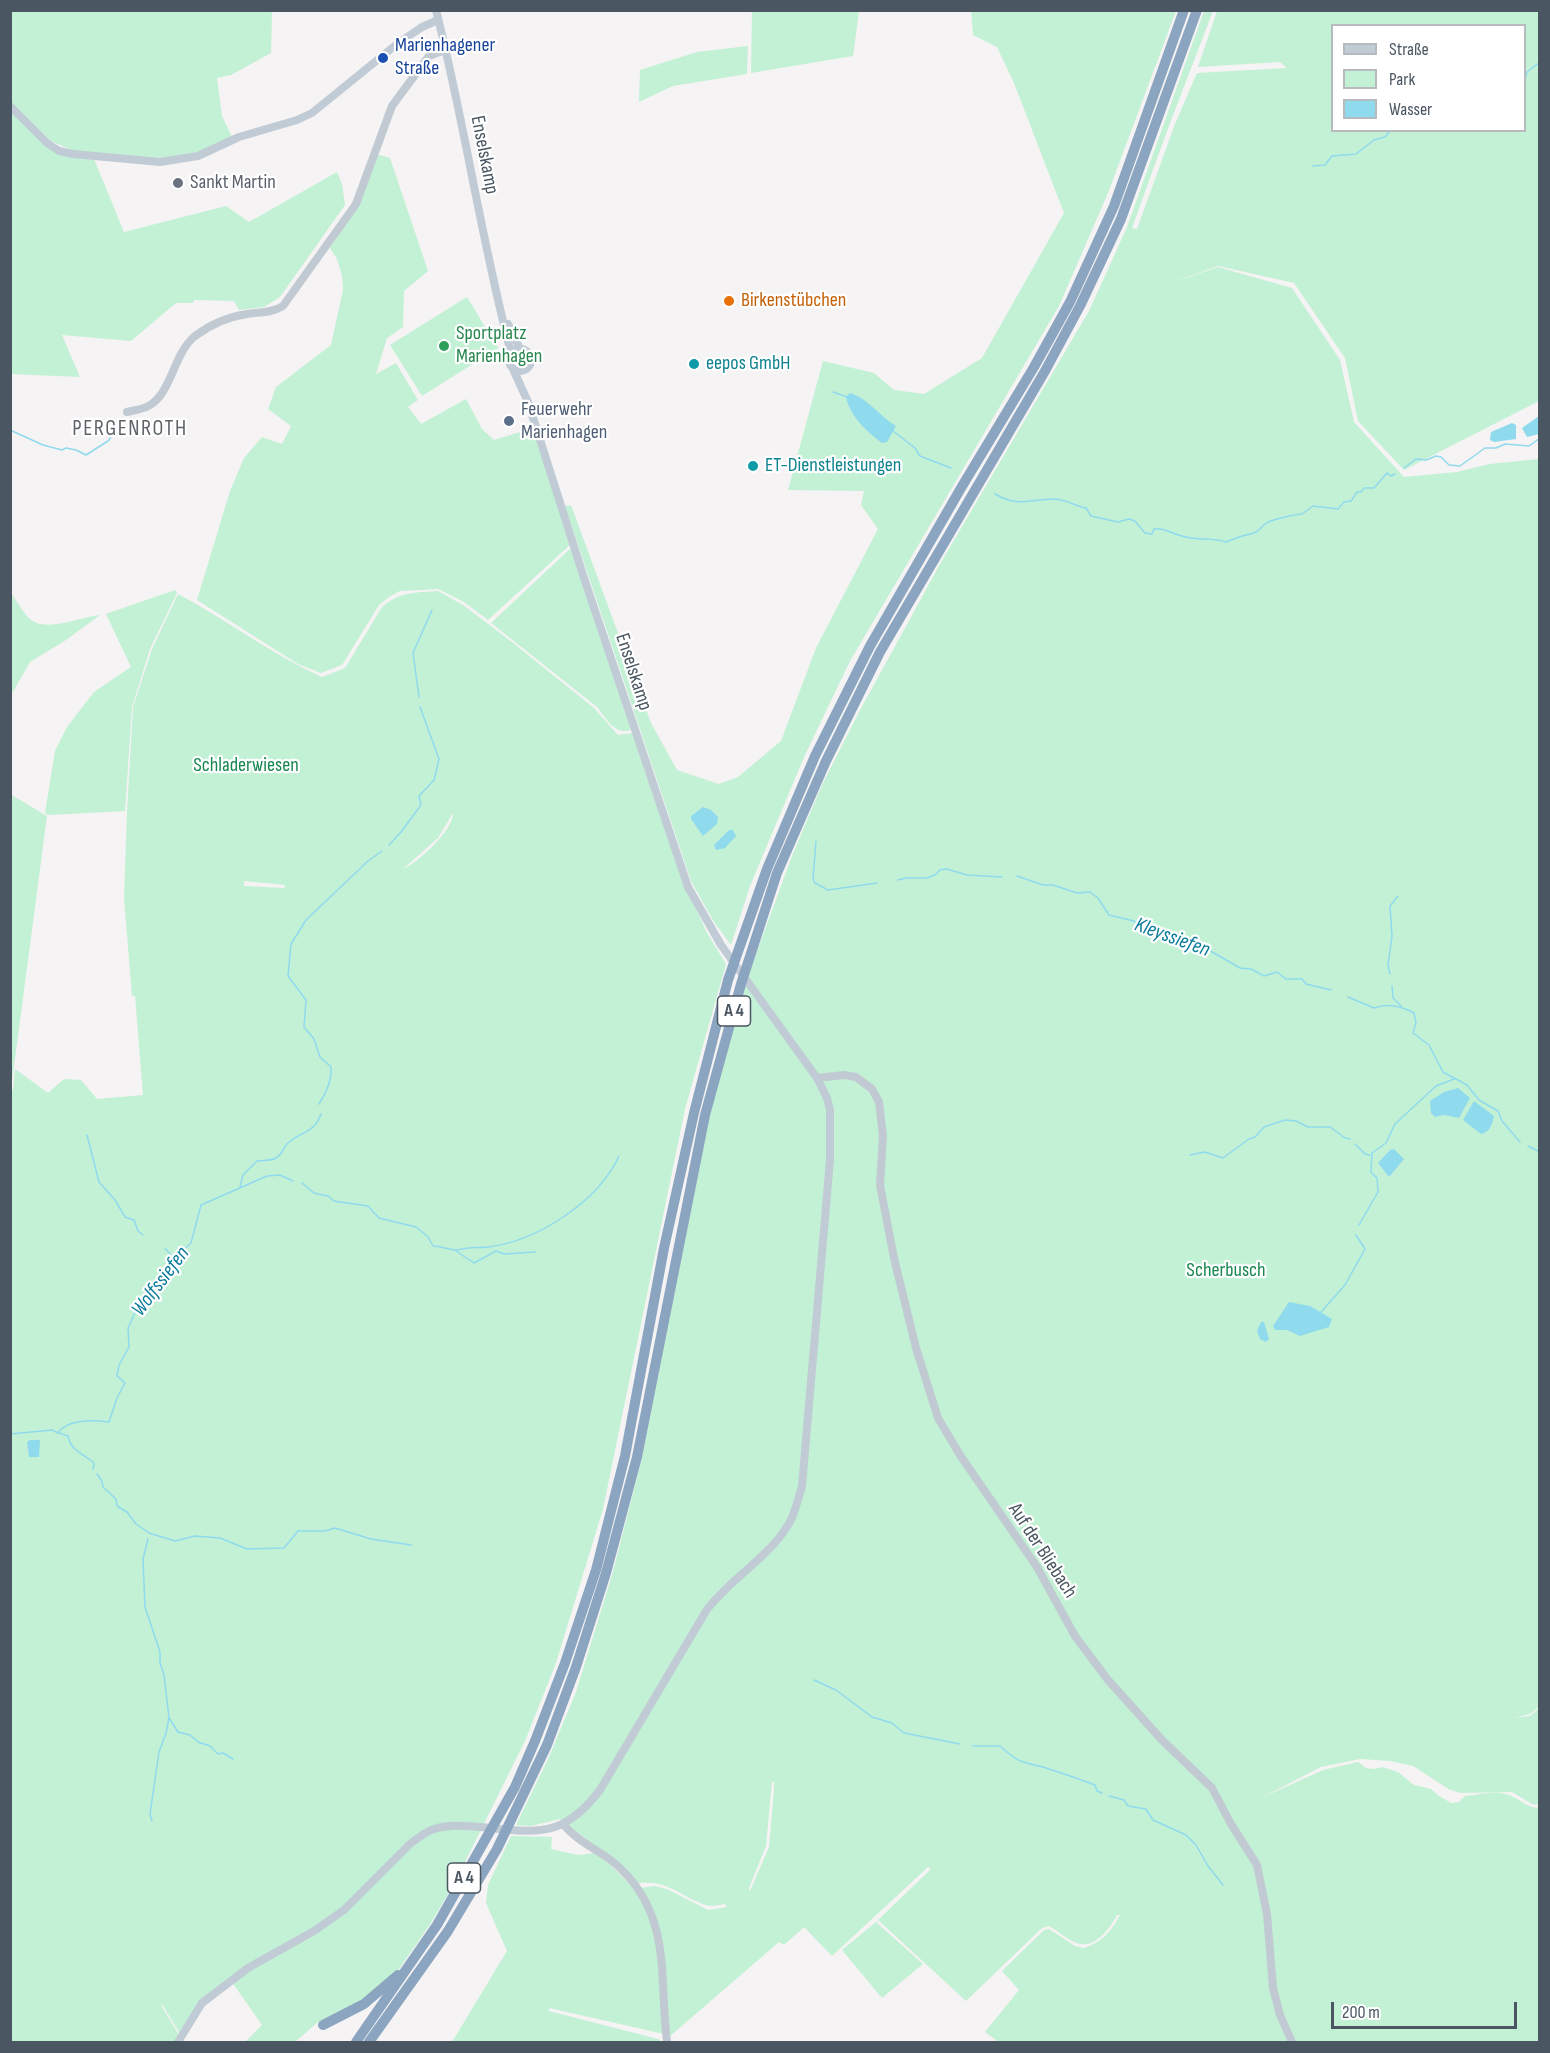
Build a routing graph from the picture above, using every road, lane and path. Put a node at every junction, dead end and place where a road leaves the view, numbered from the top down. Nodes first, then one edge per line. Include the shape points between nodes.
1 (436, 10) edge
2 (1184, 10) edge
3 (1197, 10) edge
4 (438, 20) junction
5 (445, 50) junction
6 (10, 106) edge
7 (498, 295) junction
8 (520, 349) junction
9 (511, 353) junction
10 (527, 368) junction
11 (513, 369) junction
12 (528, 402) junction
13 (127, 412) dead end
14 (817, 1078) junction
15 (563, 1824) junction
16 (410, 1967) junction
17 (323, 2025) dead end
18 (178, 2043) edge
19 (356, 2043) edge
20 (369, 2043) edge
21 (667, 2043) edge
22 (1292, 2043) edge

1 - 4 main road, Enselskamp
2 - 16 highway, A 4 via 1114,206 1070,302 870,646 815,756 767,869 728,980 694,1113 625,1456 596,1570 539,1730 514,1787
3 - 20 highway, A 4 via 1121,219 1080,306 880,652 777,873 705,1115 637,1457 576,1667 547,1745 496,1849 448,1931
4 - 5 main road, Enselskamp
4 - 6 main road via 414,33 312,113 180,160 160,162 59,151
5 - 7 main road, Enselskamp
5 - 13 street via 429,56 392,106 356,204 283,306 219,321 193,338 152,404
7 - 8 main road, Enselskamp
7 - 9 main road, Enselskamp
8 - 9 main road
8 - 10 main road, Enselskamp via 529,354
9 - 11 main road, Enselskamp
10 - 11 main road
10 - 12 main road, Enselskamp
11 - 12 main road, Enselskamp
12 - 14 main road, Enselskamp via 688,887 722,945
14 - 15 main road, Enselskamp via 830,1110 830,1160 808,1437 802,1486 792,1518 772,1545 706,1611 600,1790 580,1813
14 - 22 street, Auf der Bliebach via 856,1077 872,1089 879,1102 883,1136 880,1185 916,1348 938,1418 1037,1567 1075,1636 1146,1723 1212,1788 1257,1865 1267,1914 1273,1988
15 - 18 main road via 527,1832 451,1825 432,1829 410,1844 344,1910 217,1990 202,2003
15 - 21 street via 570,1834 622,1869 650,1910 659,1935
16 - 17 highway via 364,2004
16 - 19 highway, A 4

